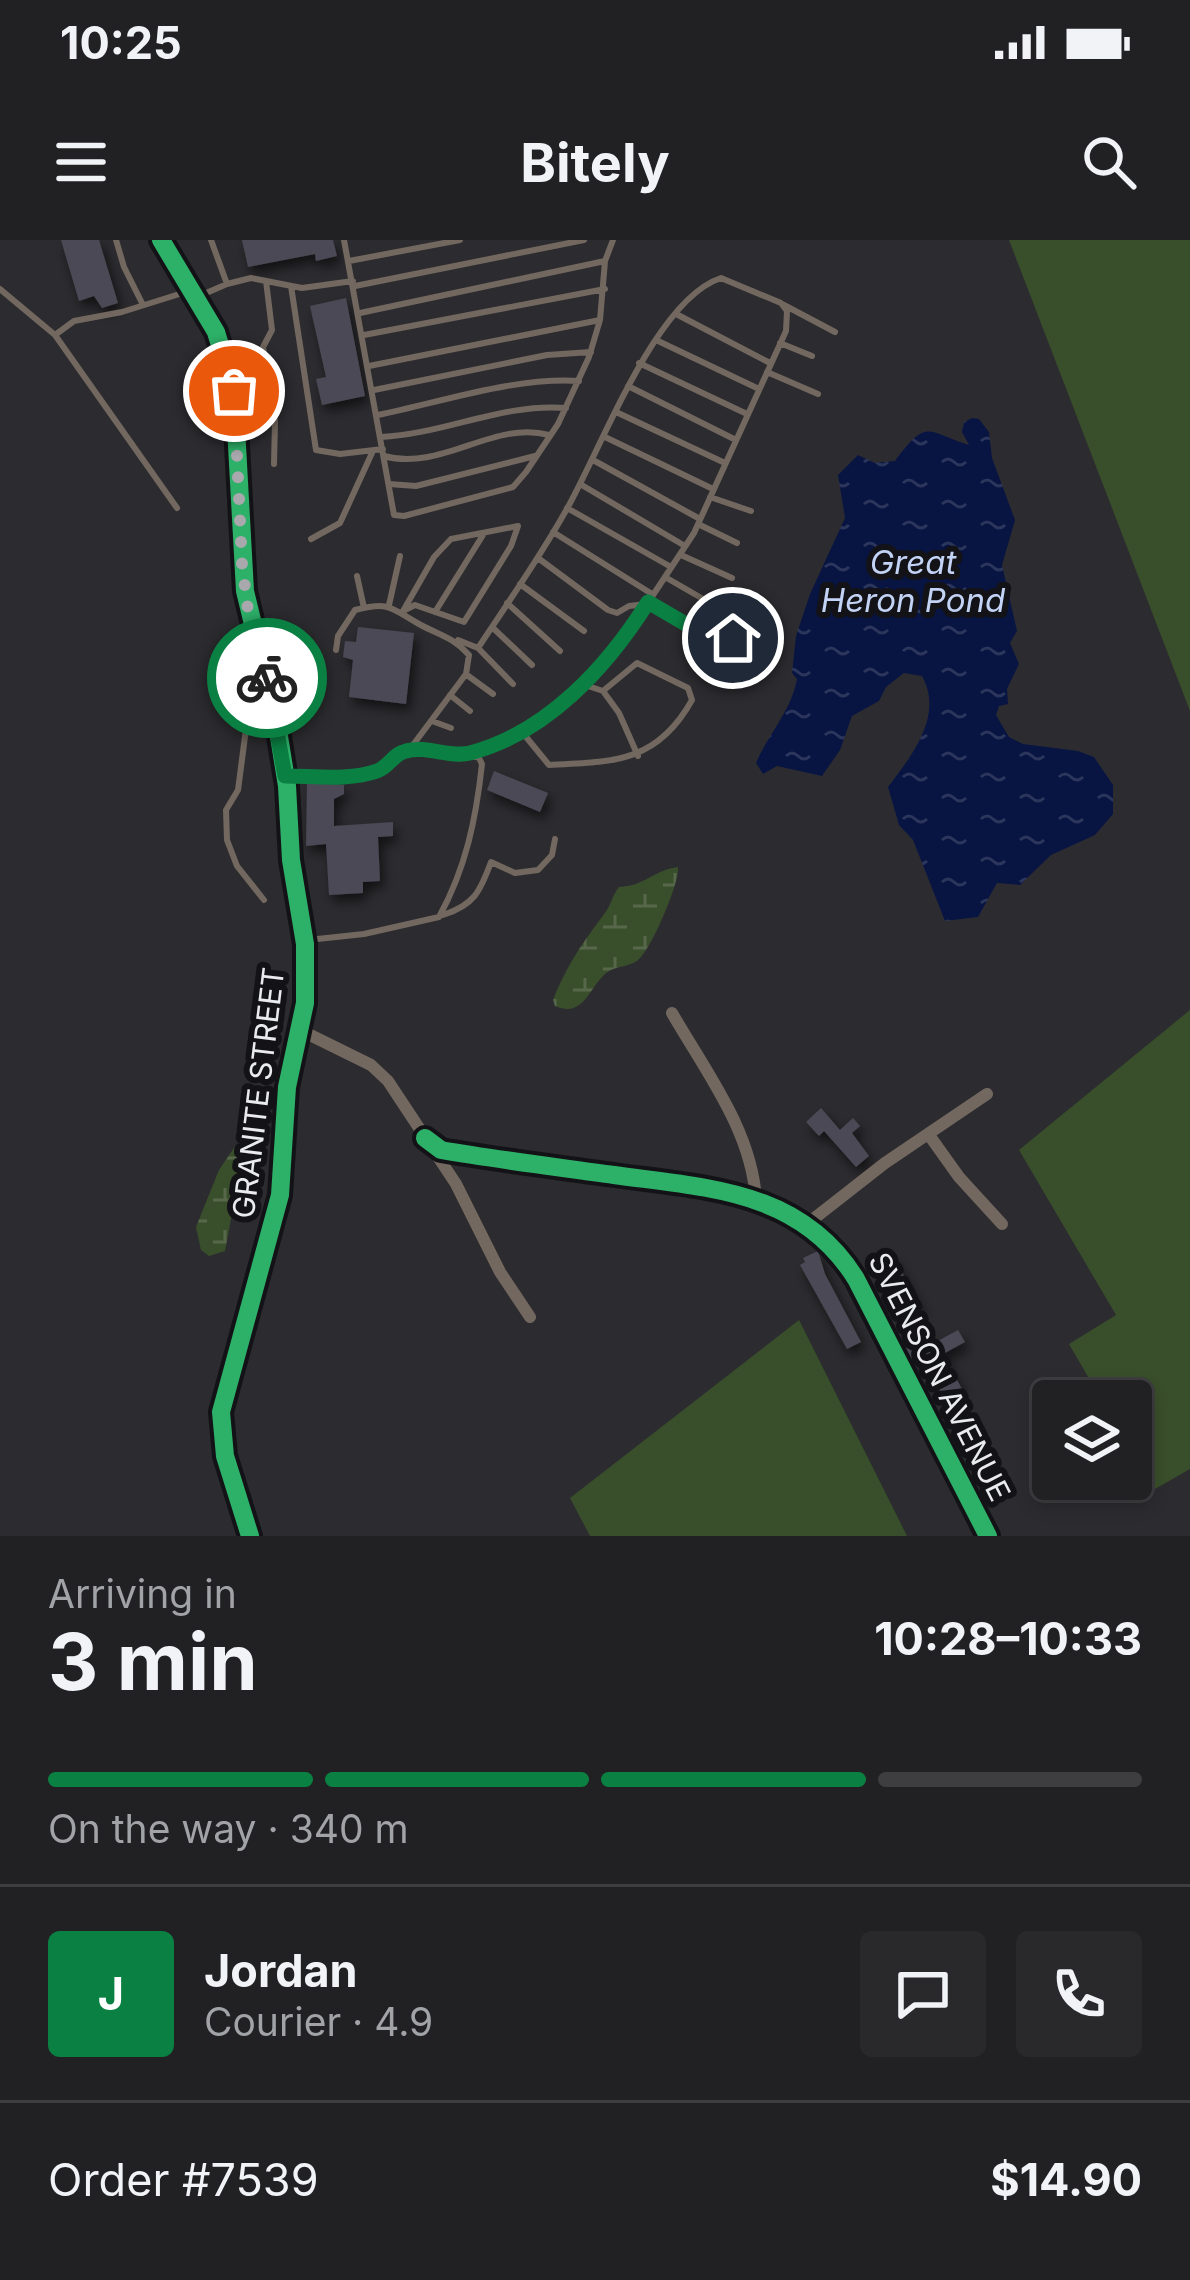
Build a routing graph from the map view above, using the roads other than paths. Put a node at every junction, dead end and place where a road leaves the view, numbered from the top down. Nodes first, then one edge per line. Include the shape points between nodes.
1 (116, 240) edge
2 (161, 240) edge
3 (211, 240) edge
4 (344, 240) edge
5 (460, 240) edge
6 (584, 240) edge
7 (613, 240) edge
8 (349, 261) junction
9 (605, 262) junction
10 (266, 281) junction
11 (227, 284) junction
12 (354, 284) junction
13 (291, 286) junction
14 (0, 289) edge
15 (605, 289) junction
16 (195, 294) junction
17 (781, 303) junction
18 (143, 305) junction
19 (360, 313) junction
20 (678, 314) junction
21 (600, 320) junction
22 (835, 332) dead end
23 (55, 335) junction
24 (364, 335) junction
25 (656, 340) junction
26 (780, 343) junction
27 (591, 352) junction
28 (812, 356) dead end
29 (639, 363) junction
30 (370, 366) junction
31 (769, 368) junction
32 (579, 381) junction
33 (628, 386) junction
34 (759, 389) junction
35 (374, 390) junction
36 (818, 394) dead end
37 (566, 408) junction
38 (616, 412) junction
39 (747, 414) junction
40 (378, 415) junction
41 (550, 435) junction
42 (381, 436) junction
43 (604, 437) junction
44 (736, 440) junction
45 (373, 451) junction
46 (384, 453) junction
47 (535, 456) junction
48 (593, 460) junction
49 (274, 464) dead end
50 (725, 464) junction
51 (389, 484) junction
52 (580, 484) junction
53 (712, 493) junction
54 (177, 508) dead end
55 (567, 508) junction
56 (751, 511) dead end
57 (699, 521) junction
58 (553, 532) junction
59 (483, 535) junction
60 (311, 539) dead end
61 (737, 542) dead end
62 (682, 550) junction
63 (400, 556) dead end
64 (537, 557) junction
65 (671, 567) junction
66 (357, 576) dead end
67 (665, 577) junction
68 (732, 578) dead end
69 (520, 584) junction
70 (649, 600) junction
71 (507, 603) junction
72 (389, 606) junction
73 (364, 608) junction
74 (403, 611) junction
75 (435, 612) junction
76 (492, 627) junction
77 (584, 632) dead end
78 (454, 638) junction
79 (478, 648) junction
80 (336, 650) dead end
81 (560, 651) dead end
82 (263, 660) junction
83 (532, 665) dead end
84 (466, 674) junction
85 (513, 684) dead end
86 (582, 684) junction
87 (603, 691) junction
88 (493, 694) dead end
89 (451, 695) junction
90 (470, 711) dead end
91 (431, 720) junction
92 (451, 728) dead end
93 (522, 732) junction
94 (410, 749) junction
95 (466, 754) junction
96 (638, 755) junction
97 (285, 776) junction
98 (555, 839) dead end
99 (264, 900) dead end
100 (440, 916) junction
101 (305, 940) junction
102 (672, 1013) dead end
103 (300, 1030) junction
104 (987, 1094) dead end
105 (929, 1135) junction
106 (425, 1138) junction
107 (756, 1200) junction
108 (807, 1224) junction
109 (1002, 1224) dead end
110 (530, 1317) dead end
111 (250, 1536) edge
112 (988, 1536) edge

1 - 18 lane
2 - 16 street, GRANITE STREET
3 - 11 lane
4 - 8 lane
5 - 8 lane
6 - 12 lane
7 - 9 lane
8 - 12 lane
9 - 15 lane
9 - 19 lane
10 - 11 lane
10 - 13 lane
10 - 49 lane
11 - 16 lane
12 - 13 lane
12 - 19 lane
13 - 45 lane via 316,450
14 - 23 lane
15 - 21 lane
15 - 24 lane
16 - 18 lane
16 - 82 street, GRANITE STREET via 234,391 242,564
17 - 20 lane via 721,278 701,284
17 - 22 lane
17 - 26 lane via 787,311
18 - 23 lane via 74,321
19 - 24 lane
20 - 25 lane
20 - 31 lane
21 - 27 lane
21 - 30 lane
23 - 54 lane
24 - 30 lane
25 - 29 lane
25 - 34 lane
26 - 28 lane
26 - 31 lane
27 - 32 lane
27 - 35 lane
29 - 33 lane
29 - 39 lane
30 - 35 lane
31 - 34 lane
31 - 36 lane
32 - 37 lane
32 - 40 lane
33 - 38 lane
33 - 44 lane
34 - 39 lane
35 - 40 lane
37 - 41 lane
37 - 42 lane
38 - 43 lane
38 - 50 lane
39 - 44 lane
40 - 42 lane
41 - 46 lane via 498,436 404,461
41 - 47 lane
42 - 46 lane
43 - 48 lane
43 - 53 lane
44 - 50 lane
45 - 46 lane
45 - 60 lane via 340,524
46 - 51 lane
47 - 51 lane via 434,482
47 - 51 lane via 513,487 404,516 394,514
48 - 52 lane
48 - 57 lane
50 - 53 lane
52 - 55 lane
52 - 62 lane
53 - 56 lane
53 - 57 lane
55 - 58 lane
55 - 65 lane
57 - 61 lane
57 - 62 lane
58 - 64 lane
58 - 70 lane
59 - 74 lane via 451,539
59 - 75 lane
59 - 75 lane via 518,526 464,622
62 - 65 lane
62 - 68 lane
63 - 72 lane
64 - 69 lane
64 - 70 lane via 617,614
65 - 67 lane
66 - 73 lane
67 - 70 lane
67 - 70 lane via 736,618 733,638 720,644
69 - 71 lane
69 - 77 lane
70 - 86 lane
71 - 76 lane
71 - 81 lane
72 - 73 lane
72 - 74 lane
73 - 80 lane via 347,621
74 - 75 lane via 415,605
74 - 78 lane
76 - 79 lane
76 - 83 lane
78 - 79 lane
78 - 84 lane via 470,656
79 - 85 lane
82 - 97 street, GRANITE STREET
82 - 99 lane via 238,790 226,810 237,866
84 - 88 lane
84 - 89 lane
86 - 87 lane
86 - 93 lane
87 - 96 lane
87 - 96 lane via 637,663 688,688 692,700 680,723
89 - 90 lane
89 - 91 lane
91 - 92 lane
91 - 94 lane
93 - 95 lane
93 - 96 lane via 549,765
94 - 95 lane
94 - 97 lane via 383,770 357,776
95 - 100 lane via 482,764 478,808 460,878
97 - 101 street, GRANITE STREET
98 - 100 lane via 538,870 515,873 491,862 479,895
100 - 101 lane
101 - 103 street, GRANITE STREET
102 - 107 street via 739,1129
103 - 106 street via 372,1067
103 - 111 street, GRANITE STREET via 271,1236 221,1412 225,1456
104 - 105 street
105 - 108 street
105 - 109 street
106 - 107 street, SVENSON AVENUE via 442,1150
106 - 110 street
107 - 108 street, SVENSON AVENUE
108 - 112 street, SVENSON AVENUE via 856,1279

